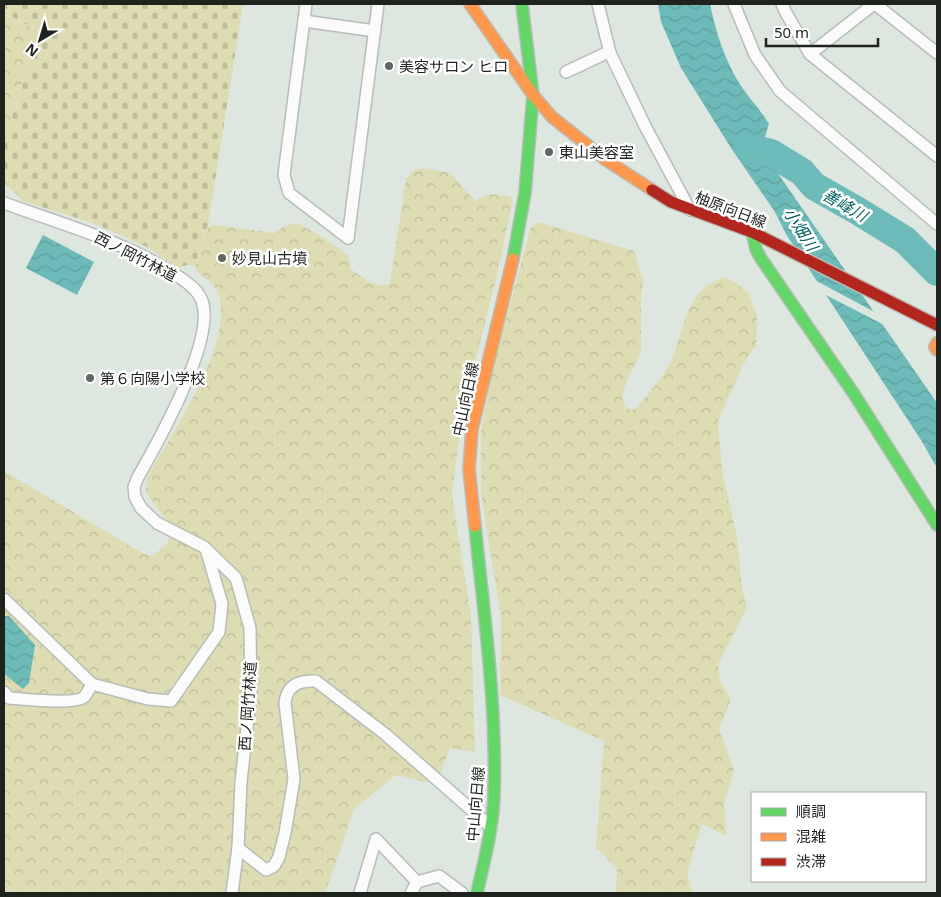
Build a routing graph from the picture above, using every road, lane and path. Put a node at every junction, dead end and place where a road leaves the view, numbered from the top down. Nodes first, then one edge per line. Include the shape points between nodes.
1 (306, 4) edge
2 (378, 4) edge
3 (470, 4) edge
4 (522, 4) edge
5 (598, 4) edge
6 (734, 4) edge
7 (782, 4) edge
8 (875, 4) edge
9 (304, 21) junction
10 (375, 32) junction
11 (610, 53) junction
12 (810, 54) junction
13 (937, 54) edge
14 (566, 72) dead end
15 (533, 95) junction
16 (937, 156) edge
17 (4, 203) edge
18 (690, 210) junction
19 (937, 224) edge
20 (752, 232) junction
21 (937, 325) edge
22 (937, 343) edge
23 (937, 350) edge
24 (937, 525) edge
25 (207, 550) junction
26 (4, 599) edge
27 (92, 684) junction
28 (4, 692) edge
29 (491, 827) junction
30 (238, 848) junction
31 (417, 882) junction
32 (232, 893) edge
33 (360, 893) edge
34 (411, 893) edge
35 (462, 893) edge
36 (477, 893) edge

1 - 9 street
2 - 10 street
3 - 15 main road, 柚原向日線
4 - 15 main road, 中山向日線
5 - 11 street
6 - 19 street via 755,54 780,91
7 - 12 street
8 - 12 street
8 - 13 street
9 - 10 street
9 - 10 street via 284,175 289,192 348,238
11 - 14 street
11 - 18 street
12 - 16 street
15 - 18 main road, 柚原向日線 via 552,117 606,160 653,192
15 - 29 main road, 中山向日線 via 520,230 472,429 469,469 493,699 494,796
17 - 25 street, 西ノ岡竹林道 via 93,233 133,251 164,267 198,292 203,302 204,323 189,376 134,487 141,508 157,523
18 - 20 main road, 柚原向日線 via 726,220
20 - 21 main road, 柚原向日線
20 - 24 main road via 760,257 854,394
22 - 23 main road
25 - 27 street via 222,604 219,632 171,701 148,699
25 - 30 street, 西ノ岡竹林道 via 236,578 250,628 251,691
26 - 27 street
27 - 28 street via 84,697 75,700 9,698
29 - 30 street via 371,723 316,681 308,680 286,693 294,779 279,857 274,866 266,870
29 - 36 main road, 中山向日線
30 - 32 street, 西ノ岡竹林道
31 - 33 street via 376,839
31 - 34 street
31 - 35 street via 439,876

